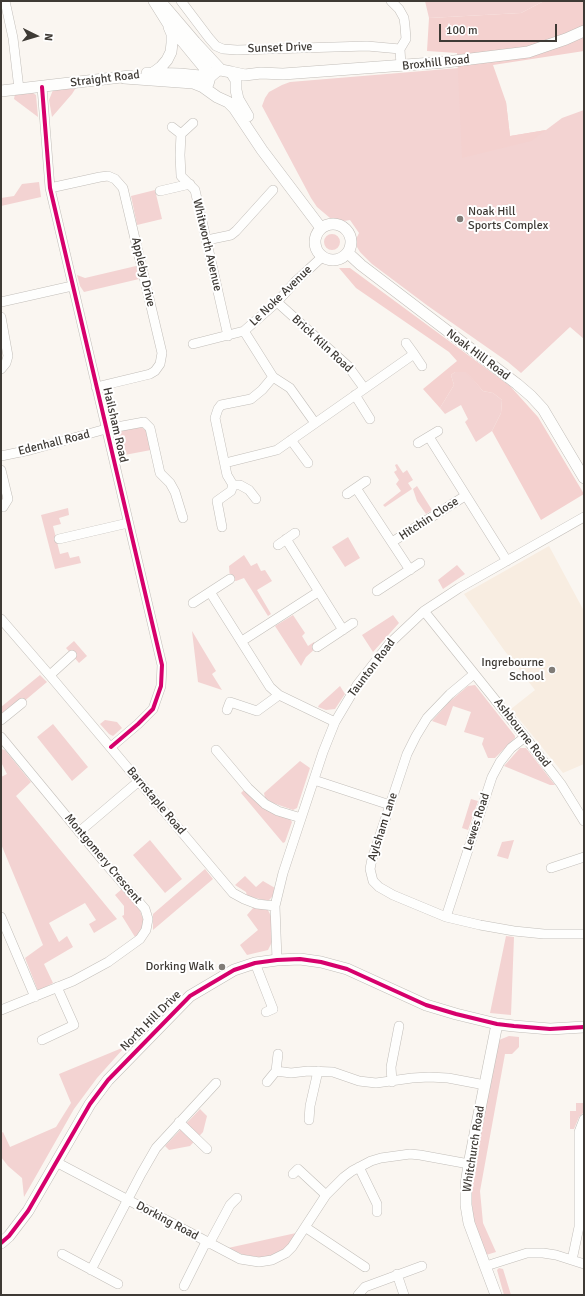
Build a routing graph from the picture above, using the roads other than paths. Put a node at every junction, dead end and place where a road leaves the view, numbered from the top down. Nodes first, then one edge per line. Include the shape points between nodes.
1 (5, 1) edge
2 (154, 1) edge
3 (160, 1) edge
4 (181, 1) edge
5 (391, 1) edge
6 (169, 25) junction
7 (584, 31) edge
8 (400, 49) junction
9 (401, 66) junction
10 (226, 71) junction
11 (153, 73) junction
12 (283, 74) junction
13 (210, 76) junction
14 (124, 78) junction
15 (42, 87) junction
16 (19, 88) junction
17 (236, 89) junction
18 (1, 91) edge
19 (210, 91) junction
20 (221, 99) junction
21 (193, 123) dead end
22 (172, 126) dead end
23 (181, 134) junction
24 (273, 162) junction
25 (190, 184) junction
26 (50, 188) junction
27 (273, 190) dead end
28 (160, 191) dead end
29 (321, 228) junction
30 (207, 240) junction
31 (348, 253) junction
32 (322, 257) junction
33 (72, 286) junction
34 (1, 302) edge
35 (277, 302) junction
36 (1, 317) edge
37 (244, 332) junction
38 (228, 336) junction
39 (193, 344) dead end
40 (406, 344) dead end
41 (414, 354) junction
42 (422, 366) dead end
43 (1, 369) edge
44 (273, 377) junction
45 (96, 387) junction
46 (364, 388) junction
47 (355, 395) junction
48 (370, 418) dead end
49 (315, 423) junction
50 (106, 429) junction
51 (438, 431) dead end
52 (429, 437) junction
53 (291, 440) junction
54 (418, 443) dead end
55 (1, 456) edge
56 (225, 463) junction
57 (308, 463) dead end
58 (1, 470) edge
59 (584, 478) edge
60 (366, 481) dead end
61 (233, 485) junction
62 (356, 488) junction
63 (347, 494) dead end
64 (465, 496) junction
65 (256, 499) dead end
66 (3, 507) dead end
67 (584, 517) edge
68 (183, 518) dead end
69 (128, 523) junction
70 (222, 527) dead end
71 (295, 533) dead end
72 (59, 539) dead end
73 (286, 539) junction
74 (392, 542) junction
75 (278, 545) dead end
76 (507, 561) junction
77 (420, 564) dead end
78 (410, 570) junction
79 (230, 579) dead end
80 (378, 591) dead end
81 (210, 592) junction
82 (318, 592) junction
83 (193, 603) dead end
84 (424, 611) junction
85 (1, 619) edge
86 (353, 623) dead end
87 (343, 630) junction
88 (242, 641) junction
89 (317, 647) dead end
90 (72, 655) dead end
91 (474, 674) junction
92 (50, 675) junction
93 (279, 695) junction
94 (22, 703) dead end
95 (227, 710) dead end
96 (1, 720) edge
97 (335, 722) junction
98 (525, 737) junction
99 (2, 739) edge
100 (111, 747) junction
101 (216, 750) dead end
102 (314, 780) junction
103 (139, 781) junction
104 (390, 805) junction
105 (301, 818) junction
106 (584, 822) edge
107 (79, 832) junction
108 (584, 857) edge
109 (551, 868) dead end
110 (276, 906) junction
111 (446, 917) junction
112 (1, 918) edge
113 (584, 934) edge
114 (276, 960) junction
115 (255, 963) junction
116 (57, 987) junction
117 (35, 997) junction
118 (1, 1010) edge
119 (266, 1012) dead end
120 (497, 1024) junction
121 (399, 1026) dead end
122 (584, 1028) edge
123 (42, 1040) dead end
124 (278, 1054) dead end
125 (276, 1071) junction
126 (318, 1071) junction
127 (216, 1082) dead end
128 (267, 1082) dead end
129 (392, 1082) junction
130 (485, 1085) junction
131 (309, 1120) dead end
132 (584, 1120) edge
133 (179, 1122) junction
134 (207, 1149) dead end
135 (56, 1162) junction
136 (469, 1164) junction
137 (358, 1167) junction
138 (293, 1174) dead end
139 (326, 1195) junction
140 (236, 1198) dead end
141 (127, 1200) junction
142 (377, 1212) dead end
143 (305, 1227) junction
144 (1, 1243) edge
145 (208, 1243) junction
146 (62, 1254) dead end
147 (572, 1260) junction
148 (584, 1264) edge
149 (422, 1266) dead end
150 (486, 1266) junction
151 (365, 1267) dead end
152 (91, 1270) junction
153 (397, 1274) junction
154 (118, 1284) dead end
155 (184, 1286) dead end
156 (358, 1295) edge
157 (404, 1295) edge
158 (496, 1295) edge

1 - 16 street via 14,38
2 - 6 street
3 - 10 street via 195,42
4 - 8 street, Sunset Drive via 209,38 223,49 367,46
5 - 8 street via 404,18 406,39
6 - 11 street via 172,34 171,52 161,67
6 - 13 street
7 - 9 street, Broxhill Road via 528,52
8 - 9 street
9 - 12 street, Broxhill Road
10 - 12 street, Broxhill Road via 245,75
10 - 13 street via 217,71
10 - 17 street via 236,80
11 - 13 street, Straight Road
11 - 14 street, Straight Road
12 - 17 street, Broxhill Road via 254,80
13 - 19 street
14 - 15 street, Straight Road
14 - 19 street via 193,83
15 - 16 street, Straight Road
15 - 26 street, Hailsham Road
16 - 18 street, Straight Road
17 - 20 street via 230,97
17 - 24 street via 238,99
19 - 20 street
20 - 24 street via 234,108
21 - 23 street
22 - 23 street
23 - 25 street, Whitworth Avenue via 181,176
24 - 29 street
25 - 28 street
25 - 30 street, Whitworth Avenue via 195,190
26 - 33 street, Hailsham Road
26 - 45 street, Appleby Drive via 108,176 115,179 123,188 162,353 160,364 150,374
27 - 30 street via 231,235
29 - 31 street via 332,224 344,227 351,237
29 - 32 street via 316,236 315,245
30 - 38 street, Whitworth Avenue
31 - 32 street via 338,260
31 - 59 street, Noak Hill Road via 531,396 543,409
32 - 35 street, Le Noke Avenue
33 - 34 street
33 - 45 street, Hailsham Road
35 - 37 street, Le Noke Avenue
35 - 46 street, Brick Kiln Road via 348,366
36 - 43 street via 8,356
37 - 38 street, Le Noke Avenue
37 - 44 street
38 - 39 street, Le Noke Avenue
40 - 41 street
41 - 42 street
41 - 46 street
44 - 49 street via 290,388
44 - 56 street via 251,399 221,405 218,408 215,418
45 - 50 street, Hailsham Road
46 - 47 street
47 - 48 street
47 - 49 street
49 - 53 street
50 - 55 street, Edenhall Road
50 - 68 street, Edenhall Road via 141,422 148,426 160,473 175,492
50 - 69 street, Hailsham Road
51 - 52 street
52 - 54 street
52 - 64 street
53 - 56 street via 277,450
53 - 57 street
56 - 61 street via 227,475
58 - 66 street via 8,499
60 - 62 street
61 - 65 street via 240,485 249,490
61 - 70 street via 231,491 217,501
62 - 63 street
62 - 74 street, Hitchin Close
64 - 74 street, Hitchin Close
64 - 76 street
67 - 76 street, Taunton Road
69 - 72 street
69 - 100 street, Hailsham Road via 162,665 162,676 153,709
71 - 73 street
73 - 75 street
73 - 82 street
74 - 78 street, Hitchin Close
76 - 84 street, Taunton Road
77 - 78 street
78 - 80 street
79 - 81 street
81 - 83 street
81 - 88 street
82 - 87 street
82 - 88 street
84 - 91 street, Ashbourne Road
84 - 97 street, Taunton Road via 394,638 380,655 357,685
85 - 92 street, Barnstaple Road
86 - 87 street
87 - 89 street
88 - 93 street via 270,687
90 - 92 street
91 - 98 street, Ashbourne Road
91 - 104 street, Aylsham Lane via 427,718 407,754
92 - 100 street, Barnstaple Road
93 - 95 street via 257,711 230,702
93 - 97 street
94 - 96 street
97 - 102 street, Taunton Road
98 - 106 street, Ashbourne Road via 561,784
98 - 111 street, Lewes Road via 500,762 492,777
99 - 107 street, Montgomery Crescent
100 - 103 street, Barnstaple Road
101 - 105 street via 265,804
102 - 104 street
102 - 105 street, Taunton Road
103 - 107 street
103 - 110 street, Barnstaple Road via 233,893 257,904
104 - 111 street, Aylsham Lane via 370,869 373,881 393,895
105 - 110 street, Taunton Road via 283,873
107 - 116 street, Montgomery Crescent via 145,909 148,925 140,939 108,962 74,981
108 - 109 street
110 - 114 street, Taunton Road
111 - 113 street, Aylsham Lane via 514,931
112 - 117 street
114 - 115 street, North Hill Drive
114 - 120 street, North Hill Drive via 300,959 348,969 426,1004
115 - 119 street via 273,1009
115 - 135 street, North Hill Drive via 234,970 190,996 108,1080 90,1104
116 - 117 street, Montgomery Crescent
116 - 123 street via 74,1025
117 - 118 street, Montgomery Crescent
120 - 122 street, North Hill Drive via 550,1029
120 - 130 street, Whitchurch Road
121 - 129 street via 391,1067
124 - 125 street
125 - 126 street
125 - 128 street
126 - 129 street via 333,1072 376,1084
126 - 131 street
127 - 133 street
129 - 130 street via 429,1077
130 - 136 street, Whitchurch Road
132 - 147 street via 579,1132 579,1227
133 - 134 street
133 - 141 street via 156,1148
135 - 141 street, Dorking Road
135 - 144 street, North Hill Drive via 28,1211
136 - 137 street, Dorking Road via 410,1154 381,1158
136 - 150 street, Whitchurch Road via 466,1205 469,1223
137 - 139 street, Dorking Road
137 - 142 street via 377,1204
138 - 139 street via 298,1169
139 - 143 street, Dorking Road
140 - 145 street
141 - 145 street, Dorking Road
141 - 152 street, Dorking Road
143 - 145 street, Dorking Road via 286,1253 265,1262 240,1259
143 - 151 street
145 - 155 street, Dorking Road
146 - 152 street
147 - 148 street
147 - 150 street via 543,1253 527,1253
149 - 153 street
150 - 158 street, Whitchurch Road
152 - 154 street
153 - 156 street via 365,1286
153 - 157 street

